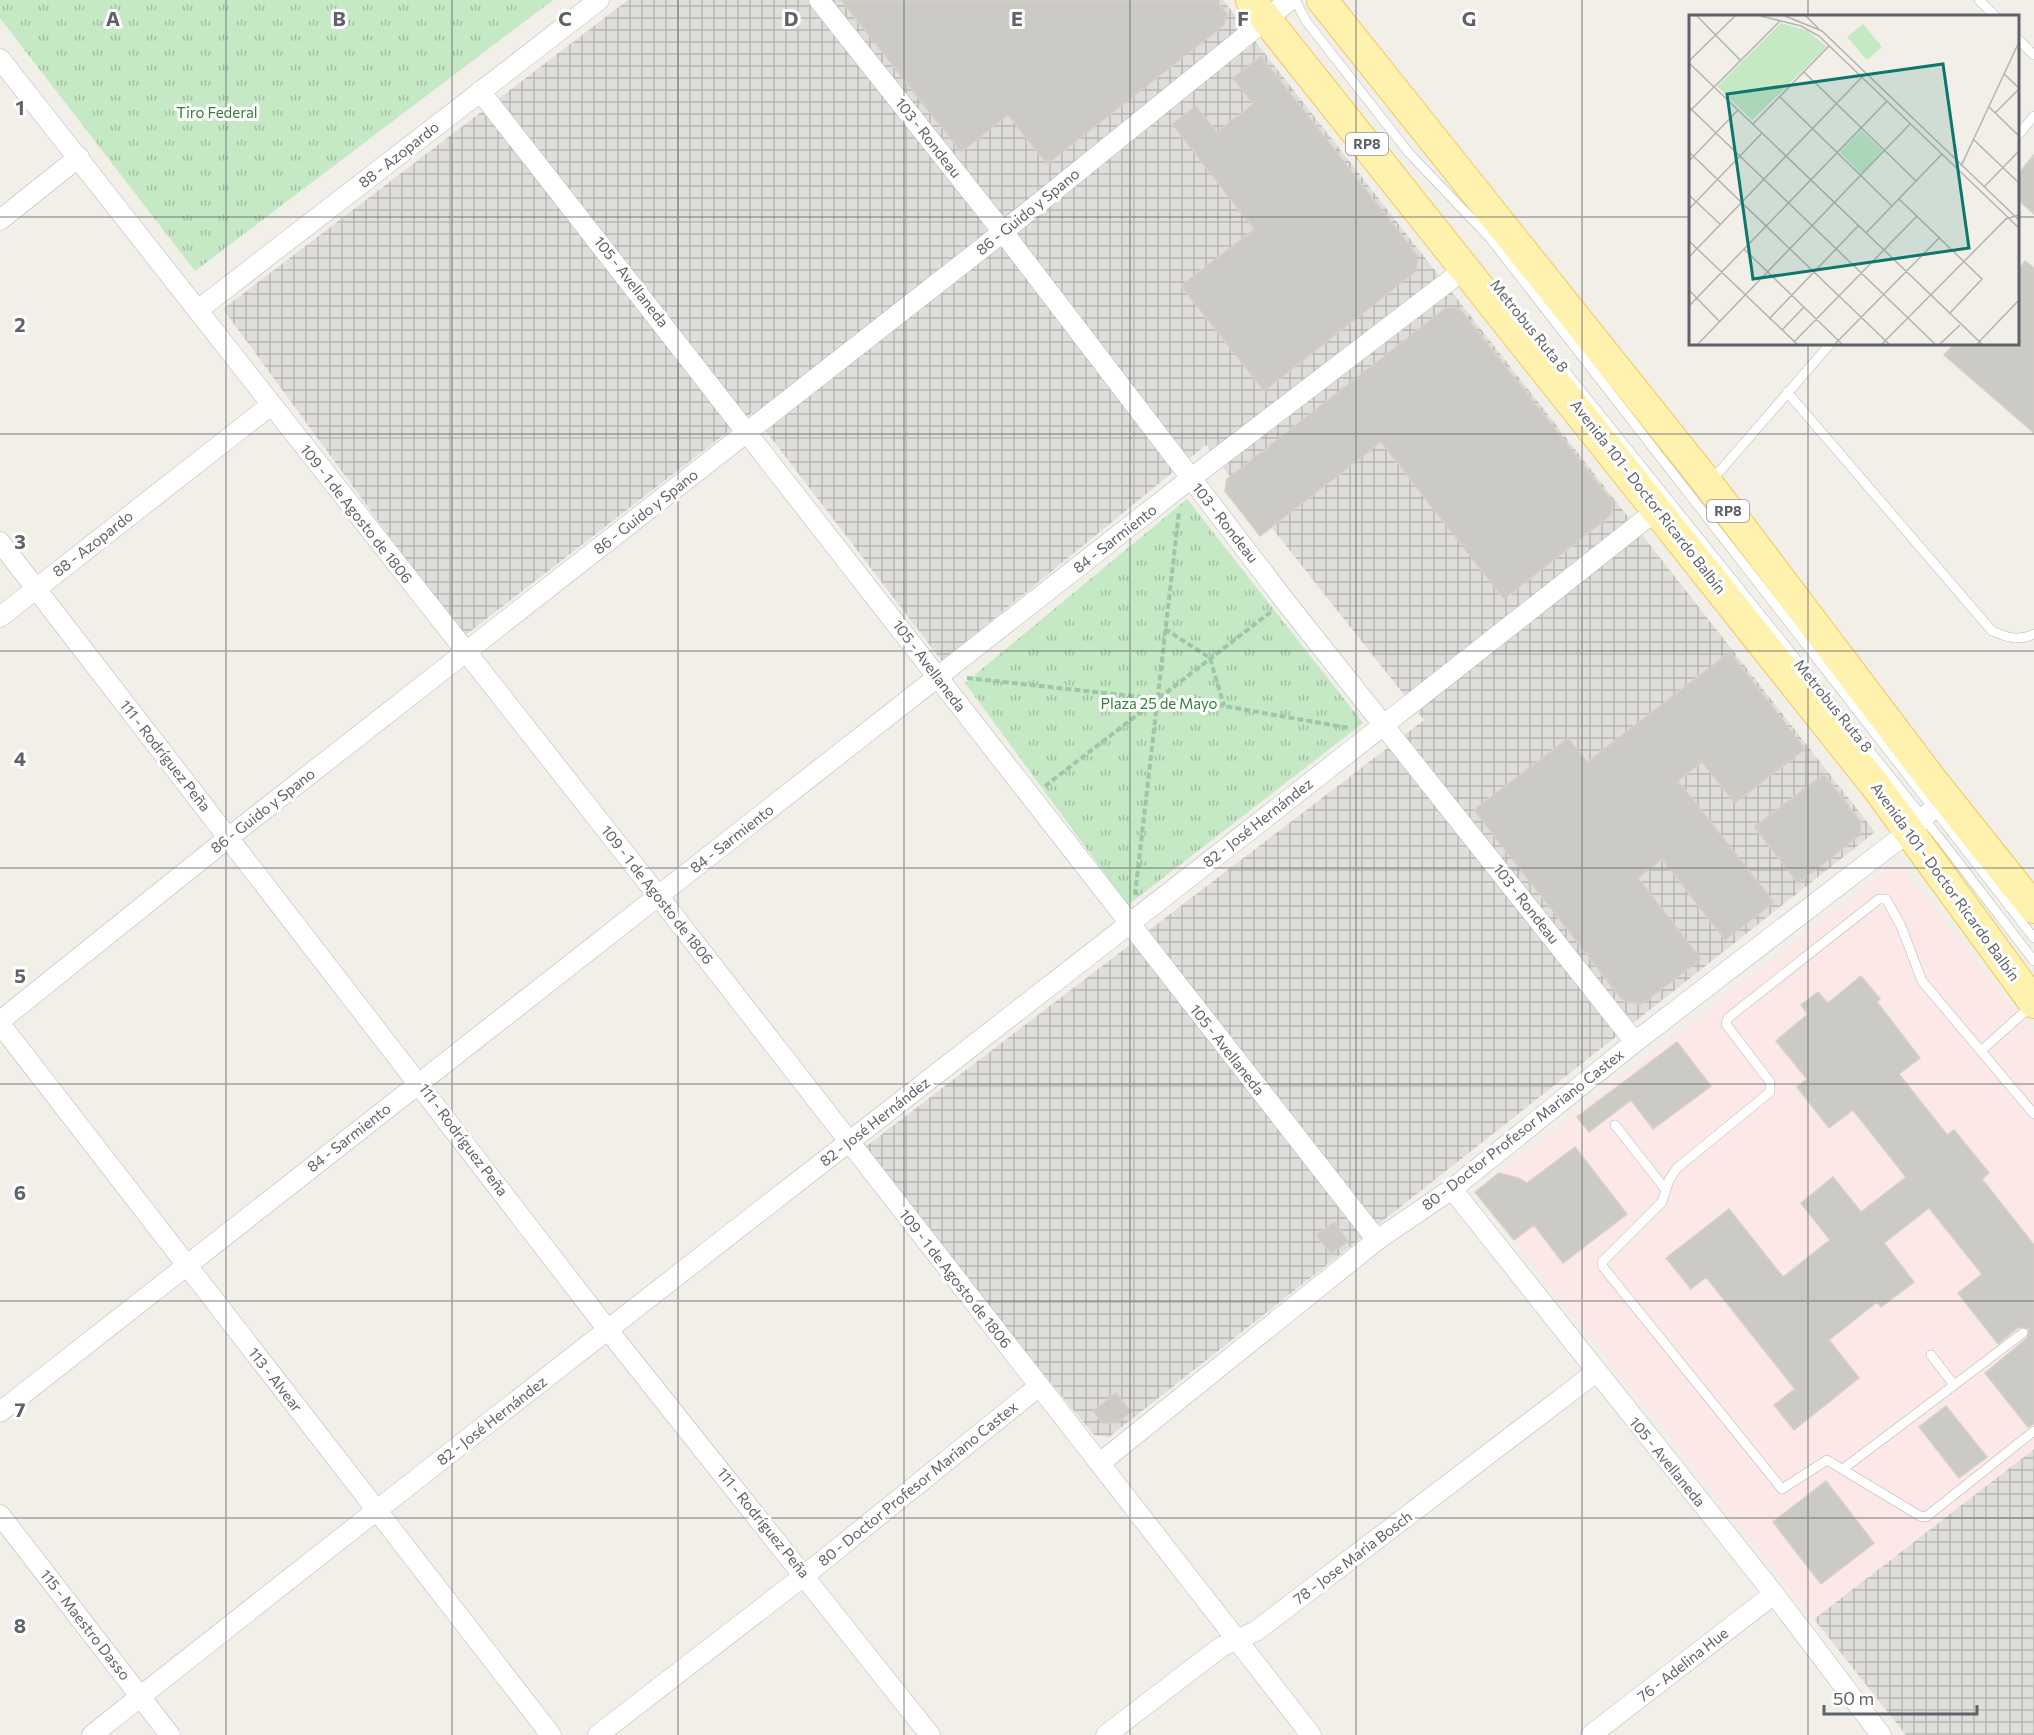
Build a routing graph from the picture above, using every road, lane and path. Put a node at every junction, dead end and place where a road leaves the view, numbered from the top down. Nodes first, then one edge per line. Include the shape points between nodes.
1 (599, 0) edge
2 (819, 0) edge
3 (1322, 0) edge
4 (1979, 0) edge
5 (1277, 7) edge
6 (1994, 15) edge
7 (2019, 40) edge
8 (2034, 55) edge
9 (0, 59) edge
10 (480, 92) junction
11 (2034, 116) edge
12 (2019, 134) edge
13 (79, 157) junction
14 (1393, 162) dead end
15 (1423, 199) dead end
16 (0, 220) edge
17 (1003, 232) junction
18 (1466, 268) junction
19 (1508, 300) dead end
20 (198, 310) junction
21 (1829, 345) edge
22 (1787, 392) junction
23 (271, 405) junction
24 (749, 431) junction
25 (1706, 481) junction
26 (1186, 482) junction
27 (1658, 509) junction
28 (0, 542) edge
29 (36, 588) junction
30 (1285, 601) junction
31 (0, 617) edge
32 (1166, 629) junction
33 (2034, 634) edge
34 (467, 653) junction
35 (1210, 658) junction
36 (940, 676) junction
37 (1156, 699) junction
38 (1224, 706) junction
39 (1380, 729) junction
40 (1030, 798) junction
41 (1928, 814) junction
42 (228, 838) junction
43 (659, 897) junction
44 (1976, 906) dead end
45 (2034, 908) edge
46 (1130, 922) junction
47 (2034, 938) edge
48 (2034, 961) edge
49 (2034, 1003) edge
50 (0, 1023) edge
51 (1635, 1042) junction
52 (1982, 1050) junction
53 (420, 1083) junction
54 (2034, 1114) edge
55 (1615, 1125) dead end
56 (849, 1143) junction
57 (1452, 1189) junction
58 (1666, 1190) junction
59 (1377, 1240) junction
60 (184, 1265) junction
61 (608, 1330) junction
62 (2023, 1333) dead end
63 (1931, 1355) dead end
64 (1595, 1373) junction
65 (1954, 1385) junction
66 (1038, 1387) junction
67 (0, 1412) edge
68 (2034, 1431) edge
69 (1100, 1463) junction
70 (1843, 1469) junction
71 (378, 1509) junction
72 (0, 1515) edge
73 (805, 1575) junction
74 (1774, 1594) junction
75 (1238, 1640) junction
76 (140, 1697) junction
77 (92, 1735) edge
78 (170, 1735) edge
79 (551, 1735) edge
80 (598, 1735) edge
81 (930, 1735) edge
82 (1106, 1735) edge
83 (1311, 1735) edge
84 (1591, 1735) edge
85 (1881, 1735) edge

1 - 10 street, 88 - Azopardo
2 - 17 street, 103 - Rondeau
3 - 25 main road, Avenida 101 - Doctor Ricardo Balbín / RP8
4 - 6 lane
5 - 17 street, 86 - Guido y Spano
5 - 18 main road, Avenida 101 - Doctor Ricardo Balbín / RP8
5 - 41 lane, Metrobus Ruta 8 via 1306,21 1409,153 1490,238
7 - 8 lane
9 - 13 street, 109 - 1 de Agosto de 1806
10 - 20 street, 88 - Azopardo
10 - 24 street, 105 - Avellaneda
11 - 12 lane
13 - 16 street
13 - 20 street, 109 - 1 de Agosto de 1806
14 - 15 lane
17 - 24 street, 86 - Guido y Spano
17 - 26 street, 103 - Rondeau
18 - 26 street, 84 - Sarmiento
18 - 27 main road, Avenida 101 - Doctor Ricardo Balbín / RP8
19 - 41 lane, Metrobus Ruta 8
20 - 23 street, 109 - 1 de Agosto de 1806
21 - 22 lane
22 - 25 lane via 1720,471
22 - 33 lane via 1992,631 2007,638 2022,639
23 - 29 street, 88 - Azopardo
23 - 34 street, 109 - 1 de Agosto de 1806
24 - 34 street, 86 - Guido y Spano
24 - 36 street, 105 - Avellaneda
25 - 41 main road, Avenida 101 - Doctor Ricardo Balbín / RP8
26 - 30 street, 103 - Rondeau
26 - 32 path
26 - 36 street, 84 - Sarmiento
27 - 39 street, 82 - José Hernández
27 - 41 main road, Avenida 101 - Doctor Ricardo Balbín / RP8 via 1878,789
28 - 29 street, 111 - Rodríguez Peña
29 - 31 street, 88 - Azopardo
29 - 42 street, 111 - Rodríguez Peña
30 - 35 path
30 - 39 street, 103 - Rondeau
32 - 35 path
32 - 37 path
34 - 42 street, 86 - Guido y Spano
34 - 43 street, 109 - 1 de Agosto de 1806
35 - 37 path
35 - 38 path
36 - 37 path
36 - 40 street, 105 - Avellaneda
36 - 43 street, 84 - Sarmiento
37 - 38 path
37 - 40 path
37 - 46 path
38 - 39 path
39 - 46 street, 82 - José Hernández
39 - 51 street, 103 - Rondeau
40 - 46 street, 105 - Avellaneda
41 - 44 lane via 1940,859
41 - 45 main road, Avenida 101 - Doctor Ricardo Balbín / RP8
41 - 47 lane, Metrobus Ruta 8
41 - 48 lane, Metrobus Ruta 8
41 - 49 main road, Avenida 101 - Doctor Ricardo Balbín / RP8
41 - 51 street, 80 - Doctor Profesor Mariano Castex
42 - 50 street, 86 - Guido y Spano
42 - 53 street, 111 - Rodríguez Peña
43 - 53 street, 84 - Sarmiento
43 - 56 street, 109 - 1 de Agosto de 1806
46 - 56 street, 82 - José Hernández
46 - 59 street, 105 - Avellaneda
49 - 52 lane
50 - 60 street, 113 - Alvear
51 - 57 street, 80 - Doctor Profesor Mariano Castex
52 - 54 lane
52 - 58 lane via 1922,981 1902,926 1886,899 1879,899 1728,1018 1726,1024 1770,1082 1770,1092 1677,1168
53 - 60 street, 84 - Sarmiento
53 - 61 street, 111 - Rodríguez Peña
55 - 58 lane
56 - 61 street, 82 - José Hernández
56 - 66 street, 109 - 1 de Agosto de 1806
57 - 59 street, 80 - Doctor Profesor Mariano Castex
57 - 64 street, 105 - Avellaneda
58 - 70 lane via 1655,1209 1605,1257 1603,1267 1777,1486 1786,1487 1823,1461
59 - 69 street, 80 - Doctor Profesor Mariano Castex
60 - 67 street, 84 - Sarmiento
60 - 71 street, 113 - Alvear
61 - 71 street, 82 - José Hernández
61 - 73 street, 111 - Rodríguez Peña
62 - 65 lane
63 - 65 lane
64 - 74 street, 105 - Avellaneda
64 - 75 street, 78 - Jose Maria Bosch via 1256,1632
65 - 70 lane
66 - 69 street, 109 - 1 de Agosto de 1806
66 - 73 street, 80 - Doctor Profesor Mariano Castex
68 - 70 lane via 1926,1517
69 - 75 street, 109 - 1 de Agosto de 1806
71 - 76 street, 82 - José Hernández
71 - 79 street, 113 - Alvear
72 - 76 street, 115 - Maestro Dasso
73 - 80 street, 80 - Doctor Profesor Mariano Castex
73 - 81 street, 111 - Rodríguez Peña
74 - 84 street, 76 - Adelina Hue
74 - 85 street, 105 - Avellaneda
75 - 82 street, 78 - Jose Maria Bosch via 1221,1647
75 - 83 street, 109 - 1 de Agosto de 1806
76 - 77 street, 82 - José Hernández
76 - 78 street, 115 - Maestro Dasso

